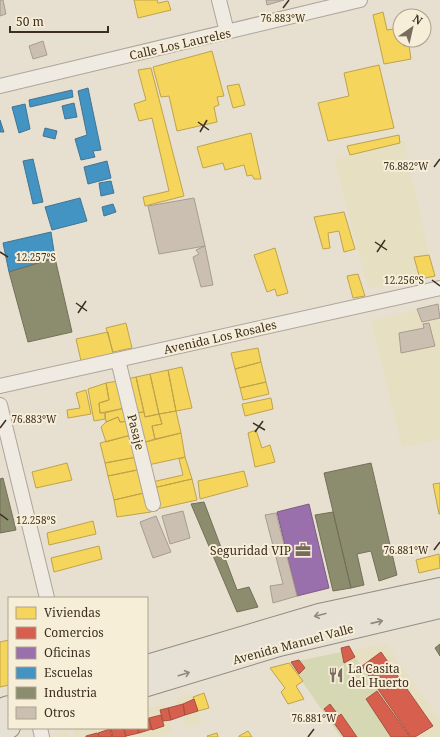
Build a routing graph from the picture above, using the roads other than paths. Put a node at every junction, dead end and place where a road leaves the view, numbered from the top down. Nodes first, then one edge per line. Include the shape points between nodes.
1 (219, 0) edge
2 (360, 0) edge
3 (227, 32) junction
4 (0, 86) edge
5 (440, 288) edge
6 (118, 360) junction
7 (0, 386) edge
8 (0, 405) edge
9 (154, 504) dead end
10 (440, 589) edge
11 (47, 597) edge
12 (440, 607) edge
13 (148, 666) edge
14 (148, 685) edge

1 - 3 street
2 - 3 street, Calle Los Laureles
3 - 4 street, Calle Los Laureles
5 - 6 street, Avenida Los Rosales
6 - 7 street, Avenida Los Rosales
6 - 9 street, Pasaje
8 - 11 street
10 -> 13 main road, Avenida Manuel Valle via 319,615
14 -> 12 main road, Avenida Manuel Valle via 279,645

